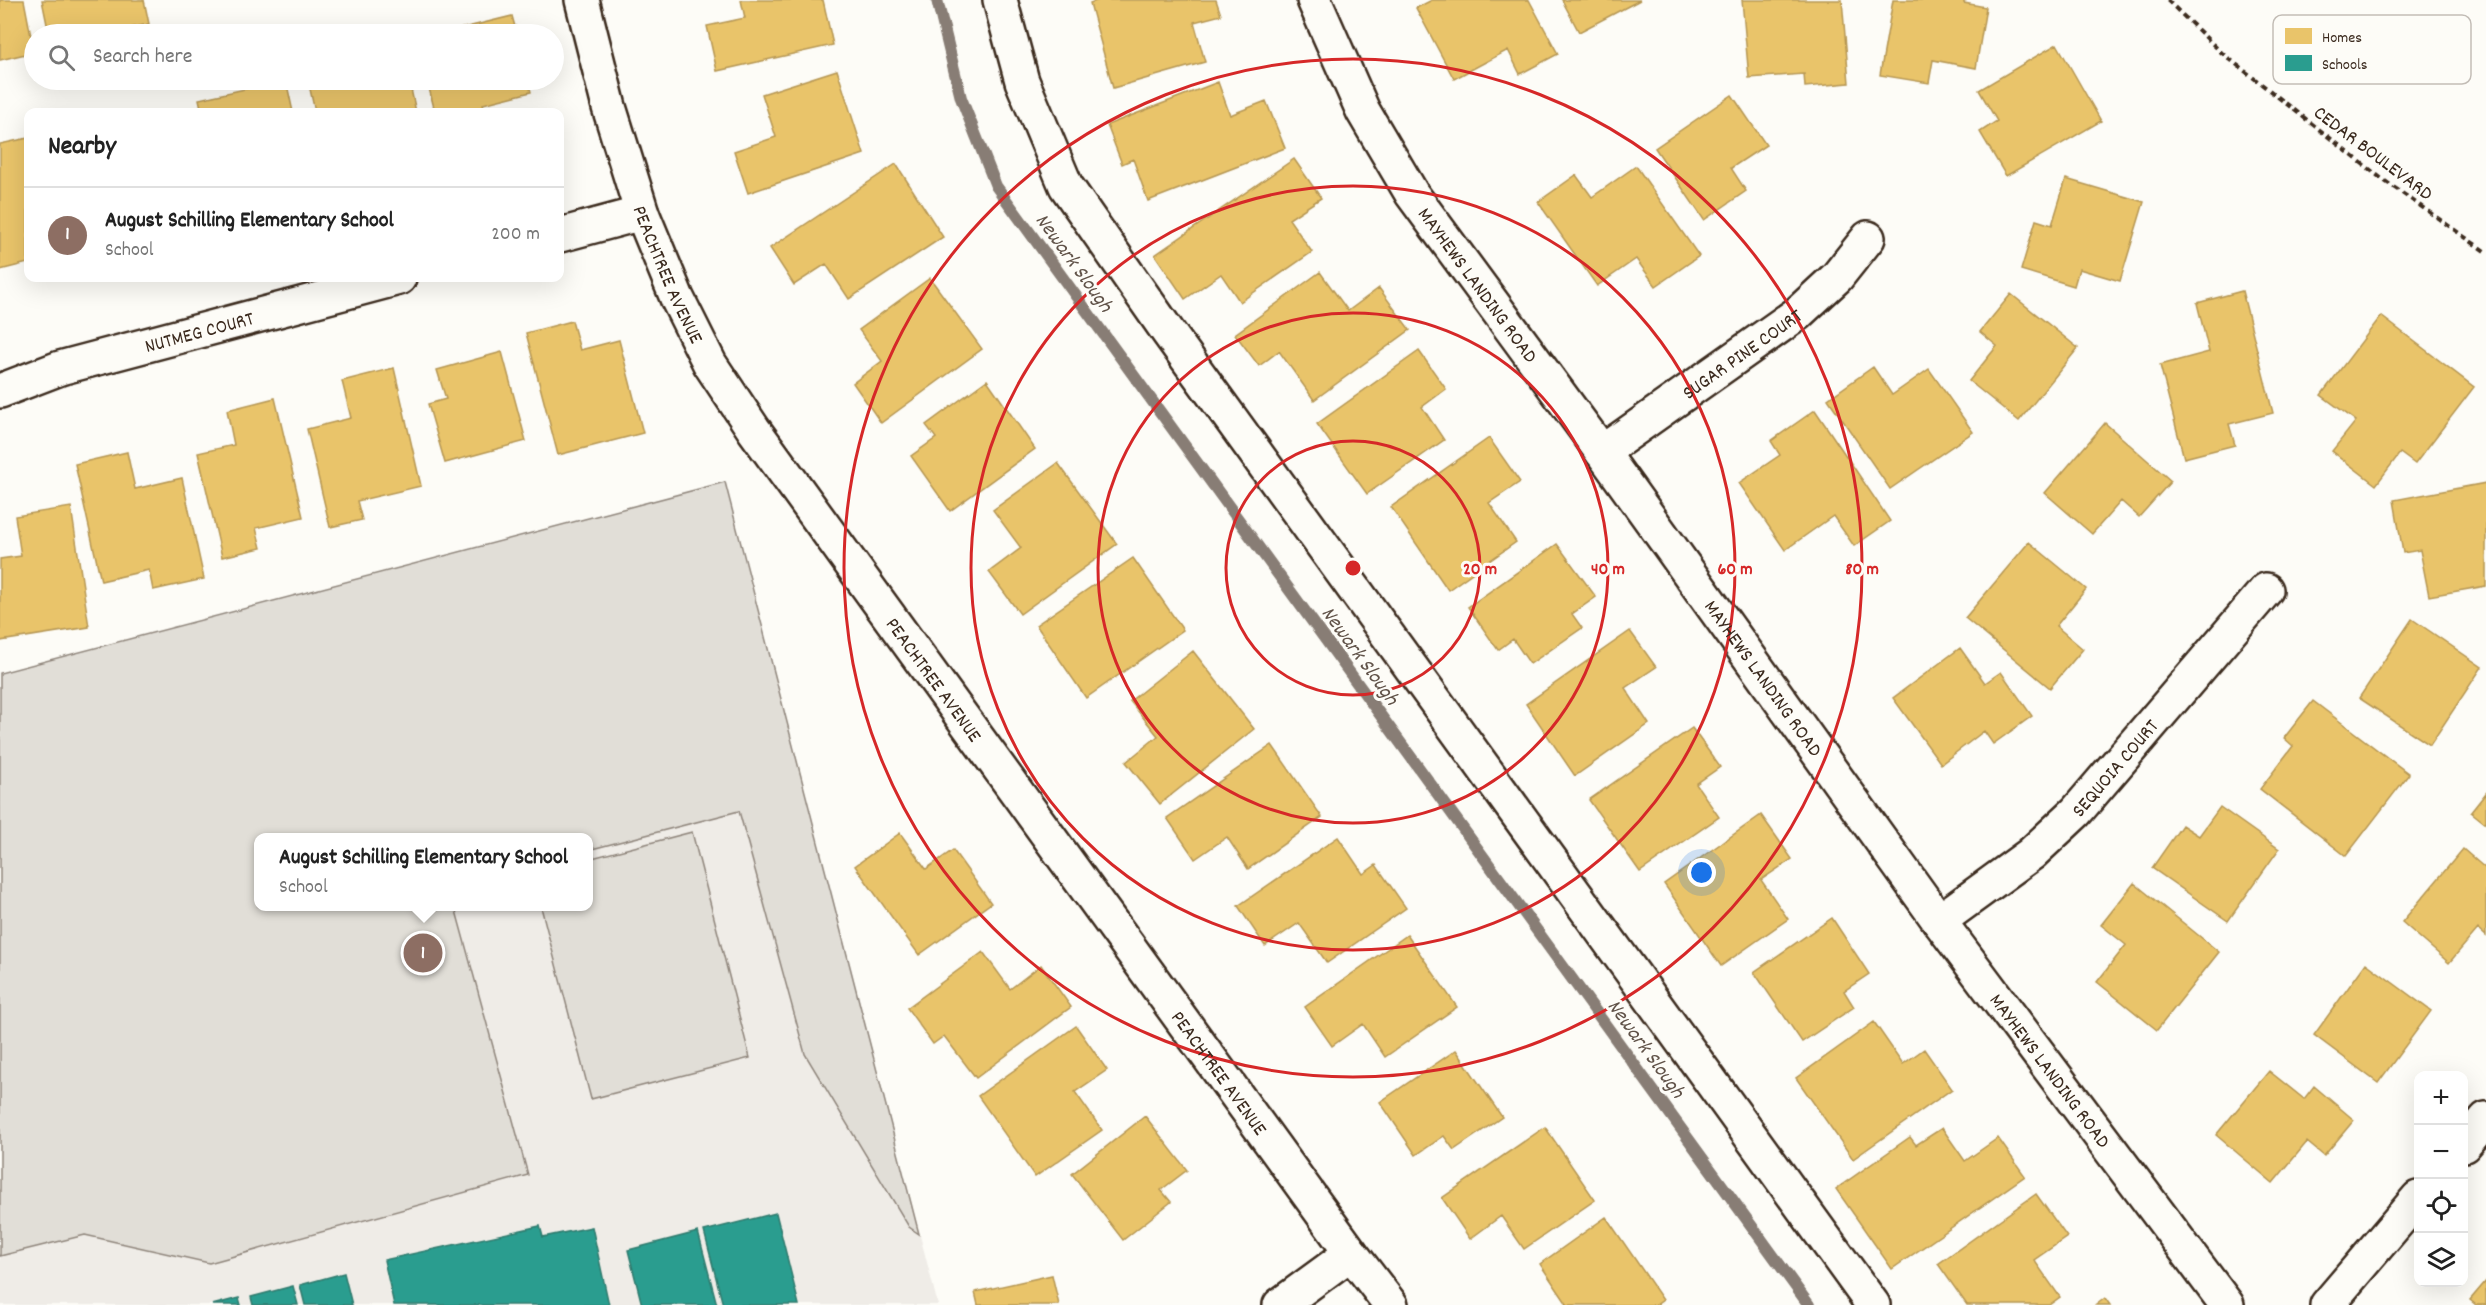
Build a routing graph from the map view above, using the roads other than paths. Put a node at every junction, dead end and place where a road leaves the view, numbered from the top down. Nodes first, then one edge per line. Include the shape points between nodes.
1 (582, 0) edge
2 (1000, 0) edge
3 (1314, 0) edge
4 (642, 213) junction
5 (564, 234) edge
6 (1868, 238) dead end
7 (384, 282) edge
8 (0, 390) edge
9 (1602, 452) junction
10 (2266, 590) dead end
11 (1939, 921) junction
12 (2486, 1119) edge
13 (2468, 1139) edge
14 (2414, 1203) edge
15 (1351, 1253) junction
16 (1280, 1305) edge
17 (1391, 1305) edge
18 (1873, 1305) edge
19 (2227, 1305) edge
20 (2327, 1305) edge

1 - 4 street, PEACHTREE AVENUE via 609,108
2 - 18 street via 1022,81 1066,186
3 - 9 street, MAYHEWS LANDING ROAD via 1364,111 1412,194
4 - 5 street
4 - 15 street, PEACHTREE AVENUE via 710,364 754,430
6 - 9 street, SUGAR PINE COURT via 1837,277 1797,314
7 - 8 street, NUTMEG COURT via 60,368
9 - 11 street, MAYHEWS LANDING ROAD
10 - 11 street, SEQUOIA COURT via 2076,812 2031,854
11 - 19 street, MAYHEWS LANDING ROAD
12 - 13 street
14 - 20 street
15 - 16 street
15 - 17 street, PEACHTREE AVENUE

